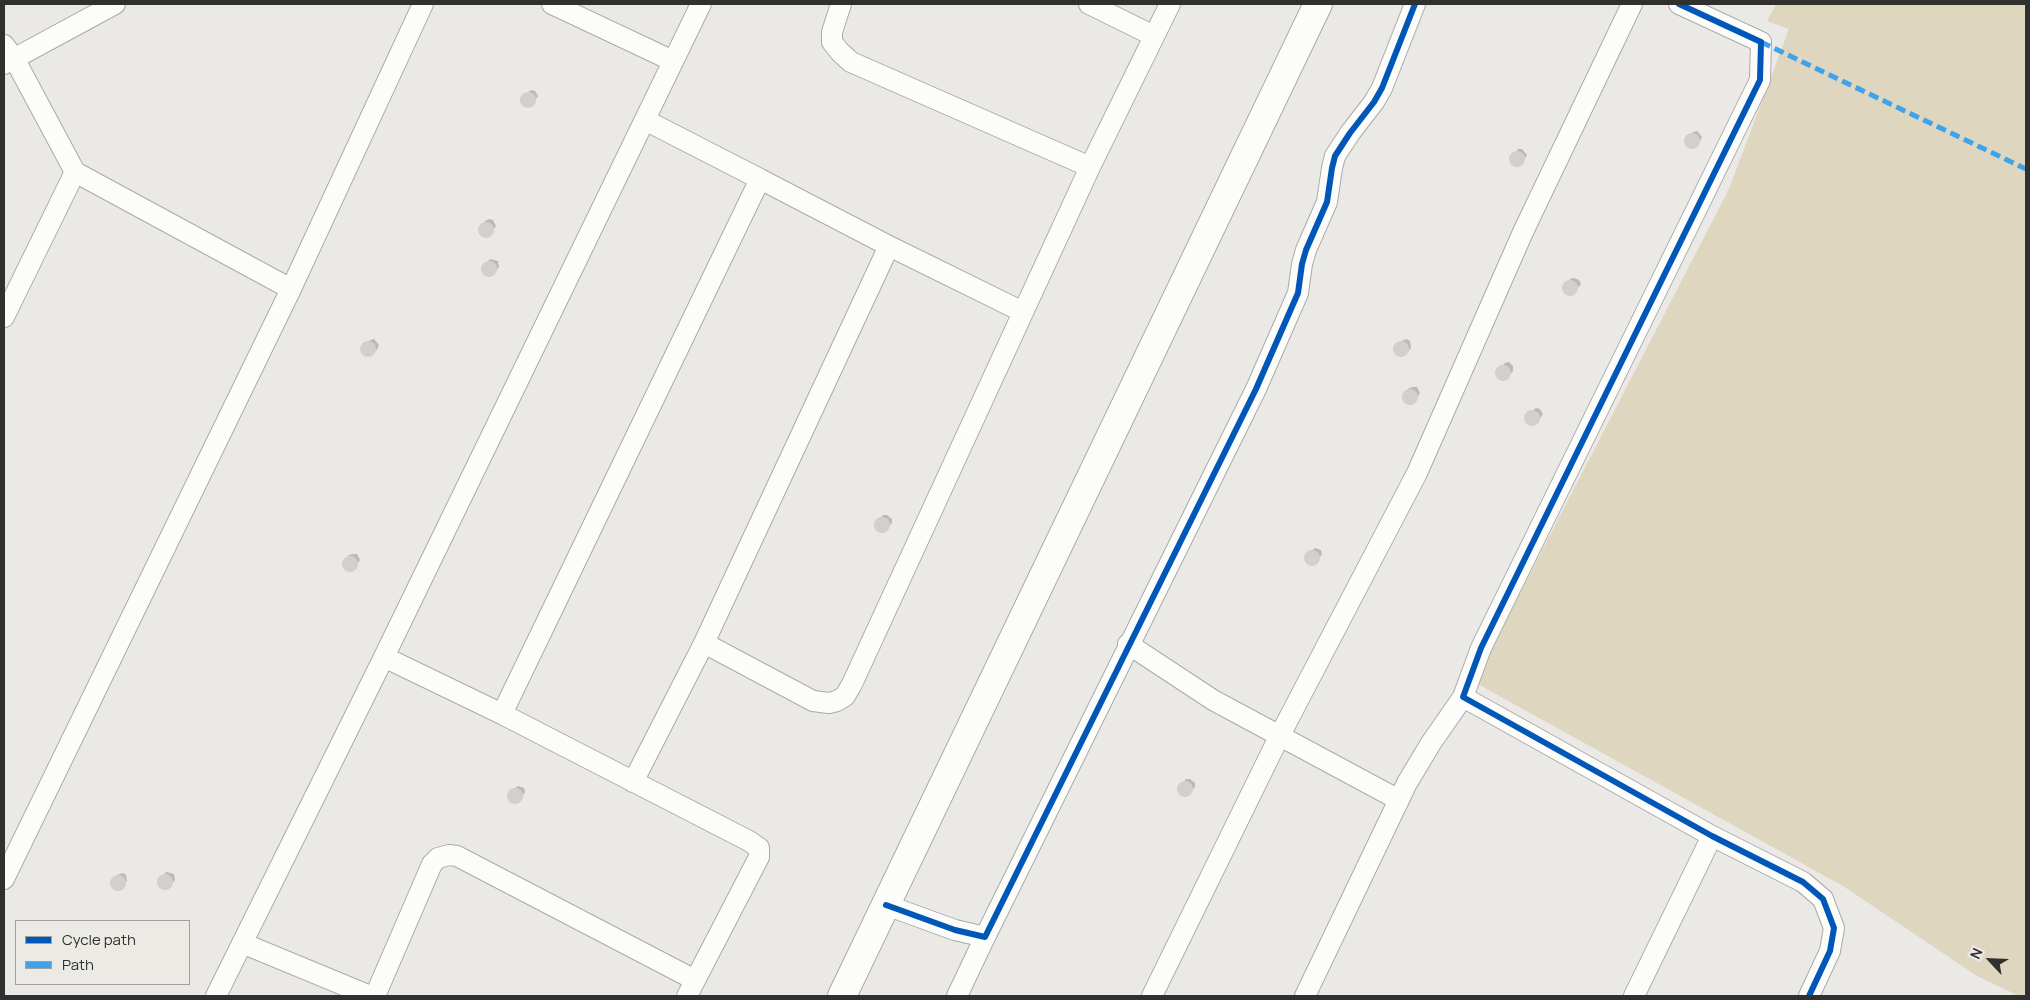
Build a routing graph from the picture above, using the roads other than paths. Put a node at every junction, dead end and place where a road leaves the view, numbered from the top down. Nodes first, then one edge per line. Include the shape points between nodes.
1 (115, 4) edge
2 (423, 4) edge
3 (552, 4) edge
4 (701, 4) edge
5 (841, 4) edge
6 (1089, 4) edge
7 (1170, 4) edge
8 (1318, 4) edge
9 (1415, 4) edge
10 (1632, 4) edge
11 (1679, 4) edge
12 (1154, 36) junction
13 (7, 56) edge
14 (673, 61) junction
15 (645, 120) junction
16 (1090, 167) junction
17 (75, 172) junction
18 (760, 179) junction
19 (888, 246) junction
20 (291, 289) junction
21 (1023, 312) junction
22 (4, 317) edge
23 (704, 643) junction
24 (1128, 644) junction
25 (384, 657) junction
26 (1463, 697) junction
27 (502, 714) junction
28 (1279, 736) junction
29 (633, 782) junction
30 (1399, 800) junction
31 (1712, 836) junction
32 (4, 879) edge
33 (886, 905) junction
34 (985, 937) junction
35 (242, 943) junction
36 (691, 988) edge
37 (216, 996) edge
38 (370, 996) edge
39 (375, 996) edge
40 (842, 996) edge
41 (957, 996) edge
42 (1152, 996) edge
43 (1305, 996) edge
44 (1634, 996) edge
45 (1809, 996) edge

1 - 13 street
2 - 20 street
3 - 14 street
4 - 14 street
5 - 16 street via 832,42 851,62
6 - 12 street
7 - 12 street
8 - 33 street
9 - 24 street via 1382,88 1336,156 1327,202 1306,250 1298,293 1256,389
10 - 28 street via 1523,232 1417,473
11 - 26 street via 1761,42 1760,80 1481,648
12 - 16 street
13 - 17 street
14 - 15 street
15 - 18 street
15 - 25 street
16 - 21 street
17 - 20 street
17 - 22 street
18 - 19 street
18 - 27 street
19 - 21 street
19 - 23 street
20 - 32 street
21 - 23 street via 845,696 829,703 813,701
23 - 29 street
24 - 28 street via 1213,700
24 - 34 street
25 - 27 street
25 - 35 street
26 - 30 street via 1431,743
26 - 31 street
27 - 29 street
28 - 30 street
28 - 42 street
29 - 36 street via 759,848 759,856
30 - 43 street
31 - 44 street
31 - 45 street via 1803,882 1823,900 1834,928 1830,951
33 - 34 street
33 - 40 street
34 - 41 street
35 - 37 street
35 - 38 street
36 - 39 street via 457,856 449,855 432,864

